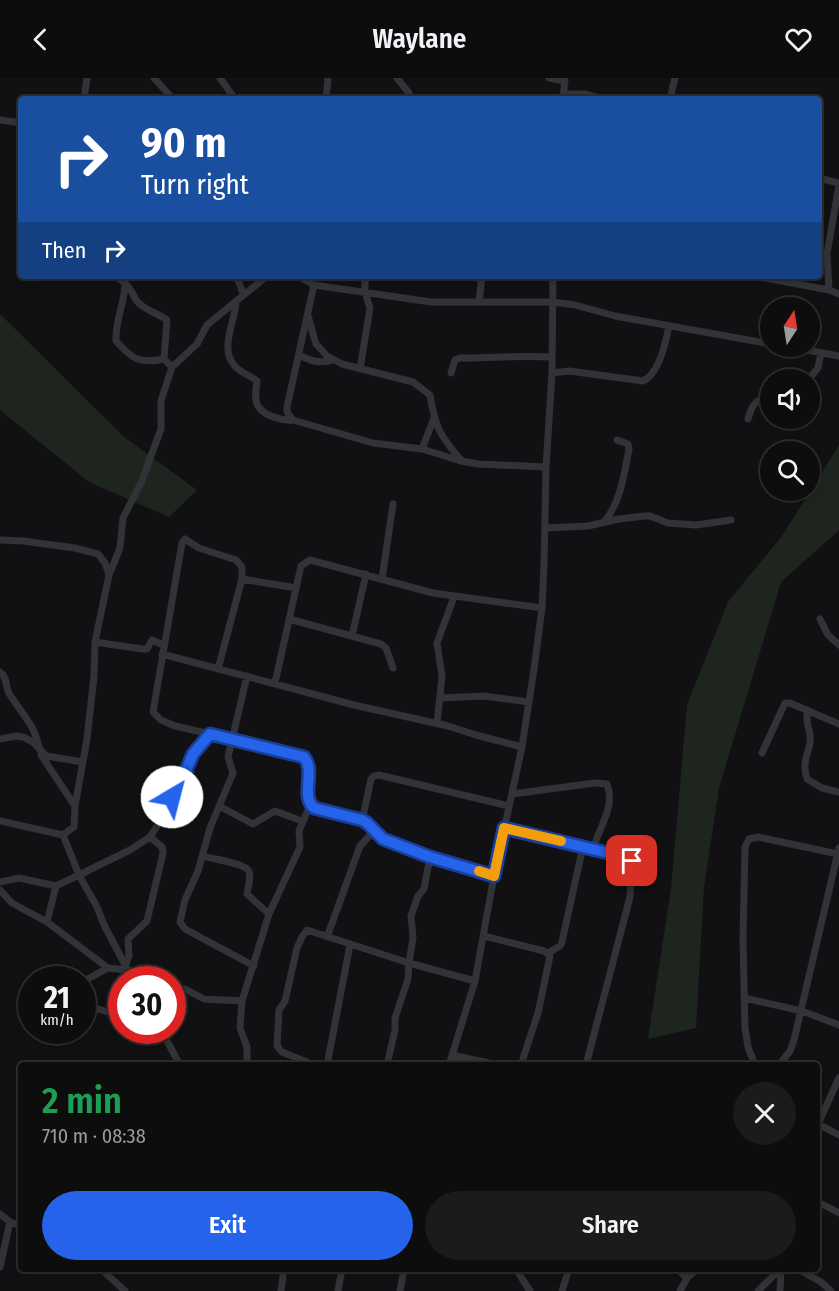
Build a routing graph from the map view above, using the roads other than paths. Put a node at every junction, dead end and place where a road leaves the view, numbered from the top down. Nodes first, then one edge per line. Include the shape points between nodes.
1 (87, 78) edge
2 (154, 78) edge
3 (220, 78) edge
4 (328, 78) edge
5 (398, 78) edge
6 (549, 78) edge
7 (675, 78) edge
8 (565, 80) edge
9 (409, 93) dead end
10 (84, 96) edge
11 (168, 96) edge
12 (233, 96) edge
13 (326, 96) edge
14 (563, 96) edge
15 (571, 96) edge
16 (592, 96) edge
17 (671, 96) edge
18 (0, 120) edge
19 (18, 123) edge
20 (822, 179) edge
21 (839, 184) edge
22 (822, 243) edge
23 (828, 244) junction
24 (119, 279) edge
25 (236, 279) edge
26 (263, 279) edge
27 (303, 279) edge
28 (364, 279) edge
29 (482, 279) edge
30 (553, 279) edge
31 (770, 279) edge
32 (125, 283) junction
33 (314, 285) junction
34 (829, 290) junction
35 (365, 292) junction
36 (243, 294) junction
37 (839, 294) edge
38 (236, 301) junction
39 (479, 302) junction
40 (553, 302) junction
41 (307, 314) junction
42 (669, 326) junction
43 (760, 342) edge
44 (821, 353) joint
45 (298, 355) junction
46 (839, 356) edge
47 (552, 357) junction
48 (164, 359) junction
49 (333, 360) junction
50 (172, 367) junction
51 (360, 369) junction
52 (817, 369) edge
53 (451, 373) dead end
54 (552, 373) junction
55 (760, 399) edge
56 (434, 418) junction
57 (748, 419) dead end
58 (293, 420) junction
59 (617, 440) dead end
60 (422, 449) junction
61 (462, 461) junction
62 (546, 467) junction
63 (393, 504) dead end
64 (731, 520) dead end
65 (604, 522) junction
66 (545, 528) junction
67 (0, 540) edge
68 (366, 574) junction
69 (110, 575) junction
70 (242, 579) junction
71 (382, 579) junction
72 (296, 588) junction
73 (454, 597) junction
74 (542, 608) junction
75 (289, 619) junction
76 (820, 619) dead end
77 (352, 636) junction
78 (95, 642) junction
79 (164, 645) junction
80 (839, 645) edge
81 (162, 654) junction
82 (393, 668) dead end
83 (218, 669) junction
84 (0, 672) edge
85 (247, 676) junction
86 (275, 683) junction
87 (440, 698) junction
88 (529, 702) junction
89 (807, 710) junction
90 (437, 724) junction
91 (839, 724) edge
92 (210, 734) junction
93 (0, 739) edge
94 (232, 739) junction
95 (36, 745) junction
96 (522, 747) junction
97 (762, 753) dead end
98 (83, 762) junction
99 (839, 792) edge
100 (512, 794) junction
101 (310, 805) junction
102 (75, 806) junction
103 (219, 806) junction
104 (509, 806) junction
105 (362, 820) junction
106 (0, 821) edge
107 (302, 821) junction
108 (504, 828) junction
109 (374, 831) junction
110 (63, 835) junction
111 (150, 837) junction
112 (583, 846) junction
113 (593, 850) junction
114 (838, 851) edge
115 (203, 856) junction
116 (430, 857) junction
117 (80, 875) junction
118 (494, 876) junction
119 (0, 882) edge
120 (56, 886) junction
121 (0, 890) edge
122 (269, 914) junction
123 (47, 922) junction
124 (484, 936) junction
125 (327, 937) junction
126 (350, 945) junction
127 (548, 953) junction
128 (408, 963) junction
129 (125, 966) edge
130 (126, 966) edge
131 (254, 966) junction
132 (108, 968) joint
133 (96, 974) edge
134 (475, 981) junction
135 (186, 990) edge
136 (744, 998) junction
137 (242, 1001) junction
138 (802, 1011) junction
139 (839, 1025) edge
140 (169, 1044) edge
141 (452, 1055) junction
142 (178, 1062) edge
143 (247, 1062) edge
144 (307, 1062) edge
145 (328, 1062) edge
146 (388, 1062) edge
147 (450, 1062) edge
148 (484, 1062) edge
149 (522, 1062) edge
150 (587, 1062) edge
151 (754, 1062) edge
152 (781, 1062) edge
153 (838, 1083) edge
154 (820, 1120) edge
155 (820, 1125) edge
156 (839, 1135) edge
157 (820, 1203) edge
158 (0, 1214) edge
159 (839, 1214) edge
160 (10, 1222) junction
161 (18, 1225) edge
162 (0, 1267) edge
163 (104, 1272) edge
164 (284, 1272) edge
165 (341, 1272) edge
166 (403, 1272) edge
167 (518, 1272) edge
168 (568, 1272) edge
169 (680, 1272) edge
170 (694, 1272) edge
171 (777, 1272) edge
172 (780, 1272) edge
173 (802, 1272) edge
174 (687, 1278) junction
175 (125, 1291) edge
176 (281, 1291) edge
177 (338, 1291) edge
178 (400, 1291) edge
179 (530, 1291) edge
180 (562, 1291) edge
181 (680, 1291) edge
182 (758, 1291) edge
183 (780, 1291) edge
184 (831, 1291) edge

1 - 10 street
2 - 11 street
3 - 12 street
4 - 13 street
5 - 9 street
6 - 8 street
7 - 17 street
8 - 14 street
15 - 16 street
18 - 19 street
20 - 21 street
21 - 23 street
22 - 23 street
23 - 34 street
24 - 32 street
25 - 36 street
26 - 36 street
27 - 33 street
28 - 35 street
29 - 39 street
30 - 40 street
31 - 34 street
32 - 48 street via 136,300 167,320
32 - 48 street via 116,341 126,353 142,361
33 - 35 street
33 - 41 street
34 - 37 street
35 - 39 street via 431,302
35 - 51 street via 370,308
36 - 38 street
38 - 50 street via 207,325 197,344
38 - 58 street via 229,329 232,364 257,381 259,407 270,416
39 - 40 street
40 - 42 street
40 - 47 street
41 - 45 street
41 - 49 street via 316,344
42 - 43 street
42 - 54 street via 654,371 643,381 569,371
44 - 46 street
44 - 52 street
45 - 49 street via 312,361
45 - 58 street via 287,407
47 - 53 street via 460,358 455,360
47 - 54 street
48 - 50 street
49 - 51 street
50 - 69 street via 161,401 161,429 123,518 120,548
51 - 56 street via 413,382 430,395
54 - 62 street
55 - 57 street via 753,404
56 - 60 street
56 - 61 street via 440,434
58 - 60 street via 373,442
59 - 65 street via 628,444 629,449 618,500
60 - 61 street
61 - 62 street
62 - 66 street
63 - 71 street
64 - 65 street via 696,525 645,516
65 - 66 street
66 - 74 street
67 - 69 street via 90,551 101,557
68 - 71 street
68 - 72 street via 310,560 301,566
68 - 77 street
69 - 78 street
70 - 72 street
70 - 79 street via 242,567 236,560 183,540
70 - 83 street
71 - 73 street
72 - 75 street
73 - 74 street
73 - 87 street via 437,643 442,666
74 - 88 street
75 - 77 street
75 - 86 street
76 - 80 street
77 - 82 street via 384,646
78 - 79 street via 142,649 147,649 152,640
78 - 98 street
79 - 81 street
81 - 83 street
81 - 92 street via 153,712 167,723
83 - 85 street
84 - 95 street via 8,692 35,731
85 - 86 street
85 - 94 street
86 - 90 street
87 - 88 street via 483,696
87 - 90 street
88 - 96 street
89 - 91 street
89 - 97 street via 785,703
89 - 99 street via 811,736 804,762 807,779
90 - 96 street
92 - 94 street
92 - 111 street via 193,754 187,768 186,789 167,801
93 - 95 street via 16,736
94 - 101 street via 304,757 309,769
94 - 103 street via 228,757 233,773
95 - 98 street via 46,756
95 - 102 street
96 - 100 street
98 - 102 street
100 - 104 street
100 - 113 street via 607,784 608,815
101 - 105 street
101 - 107 street
102 - 110 street via 74,826
103 - 107 street via 253,824 275,811
103 - 115 street
104 - 105 street via 379,775 371,779
104 - 108 street
105 - 109 street
106 - 110 street
107 - 122 street via 299,851
108 - 112 street
108 - 118 street
109 - 116 street via 383,839
109 - 125 street via 360,846
110 - 117 street
111 - 117 street
111 - 130 street via 162,847 163,853 147,921 128,939
112 - 113 street
112 - 127 street via 562,942
113 - 150 street via 633,862 630,897
114 - 136 street via 758,837 749,839 744,854
114 - 138 street
115 - 122 street via 247,868 248,894
115 - 131 street via 180,922
116 - 118 street
116 - 128 street via 424,889 411,916 413,938
117 - 120 street
117 - 129 street
118 - 124 street
119 - 120 street via 19,878
120 - 123 street
121 - 123 street via 12,903
122 - 131 street
123 - 132 street
124 - 127 street
124 - 134 street
125 - 126 street
125 - 144 street via 304,933 285,1002 279,1010 278,1050
126 - 128 street
126 - 145 street
127 - 149 street via 538,1013
128 - 134 street
128 - 146 street via 408,979 395,1018
131 - 137 street
132 - 133 street
134 - 141 street
135 - 137 street via 204,999
136 - 138 street
136 - 151 street via 748,1047
137 - 143 street via 239,1022
138 - 139 street
138 - 152 street via 790,1051
140 - 142 street
141 - 147 street
141 - 148 street
153 - 154 street
155 - 156 street
157 - 159 street
158 - 160 street
160 - 161 street
160 - 162 street
163 - 175 street
164 - 176 street
165 - 177 street
166 - 178 street
167 - 179 street
168 - 180 street
169 - 174 street
170 - 174 street
171 - 182 street
172 - 183 street
173 - 184 street
174 - 181 street

